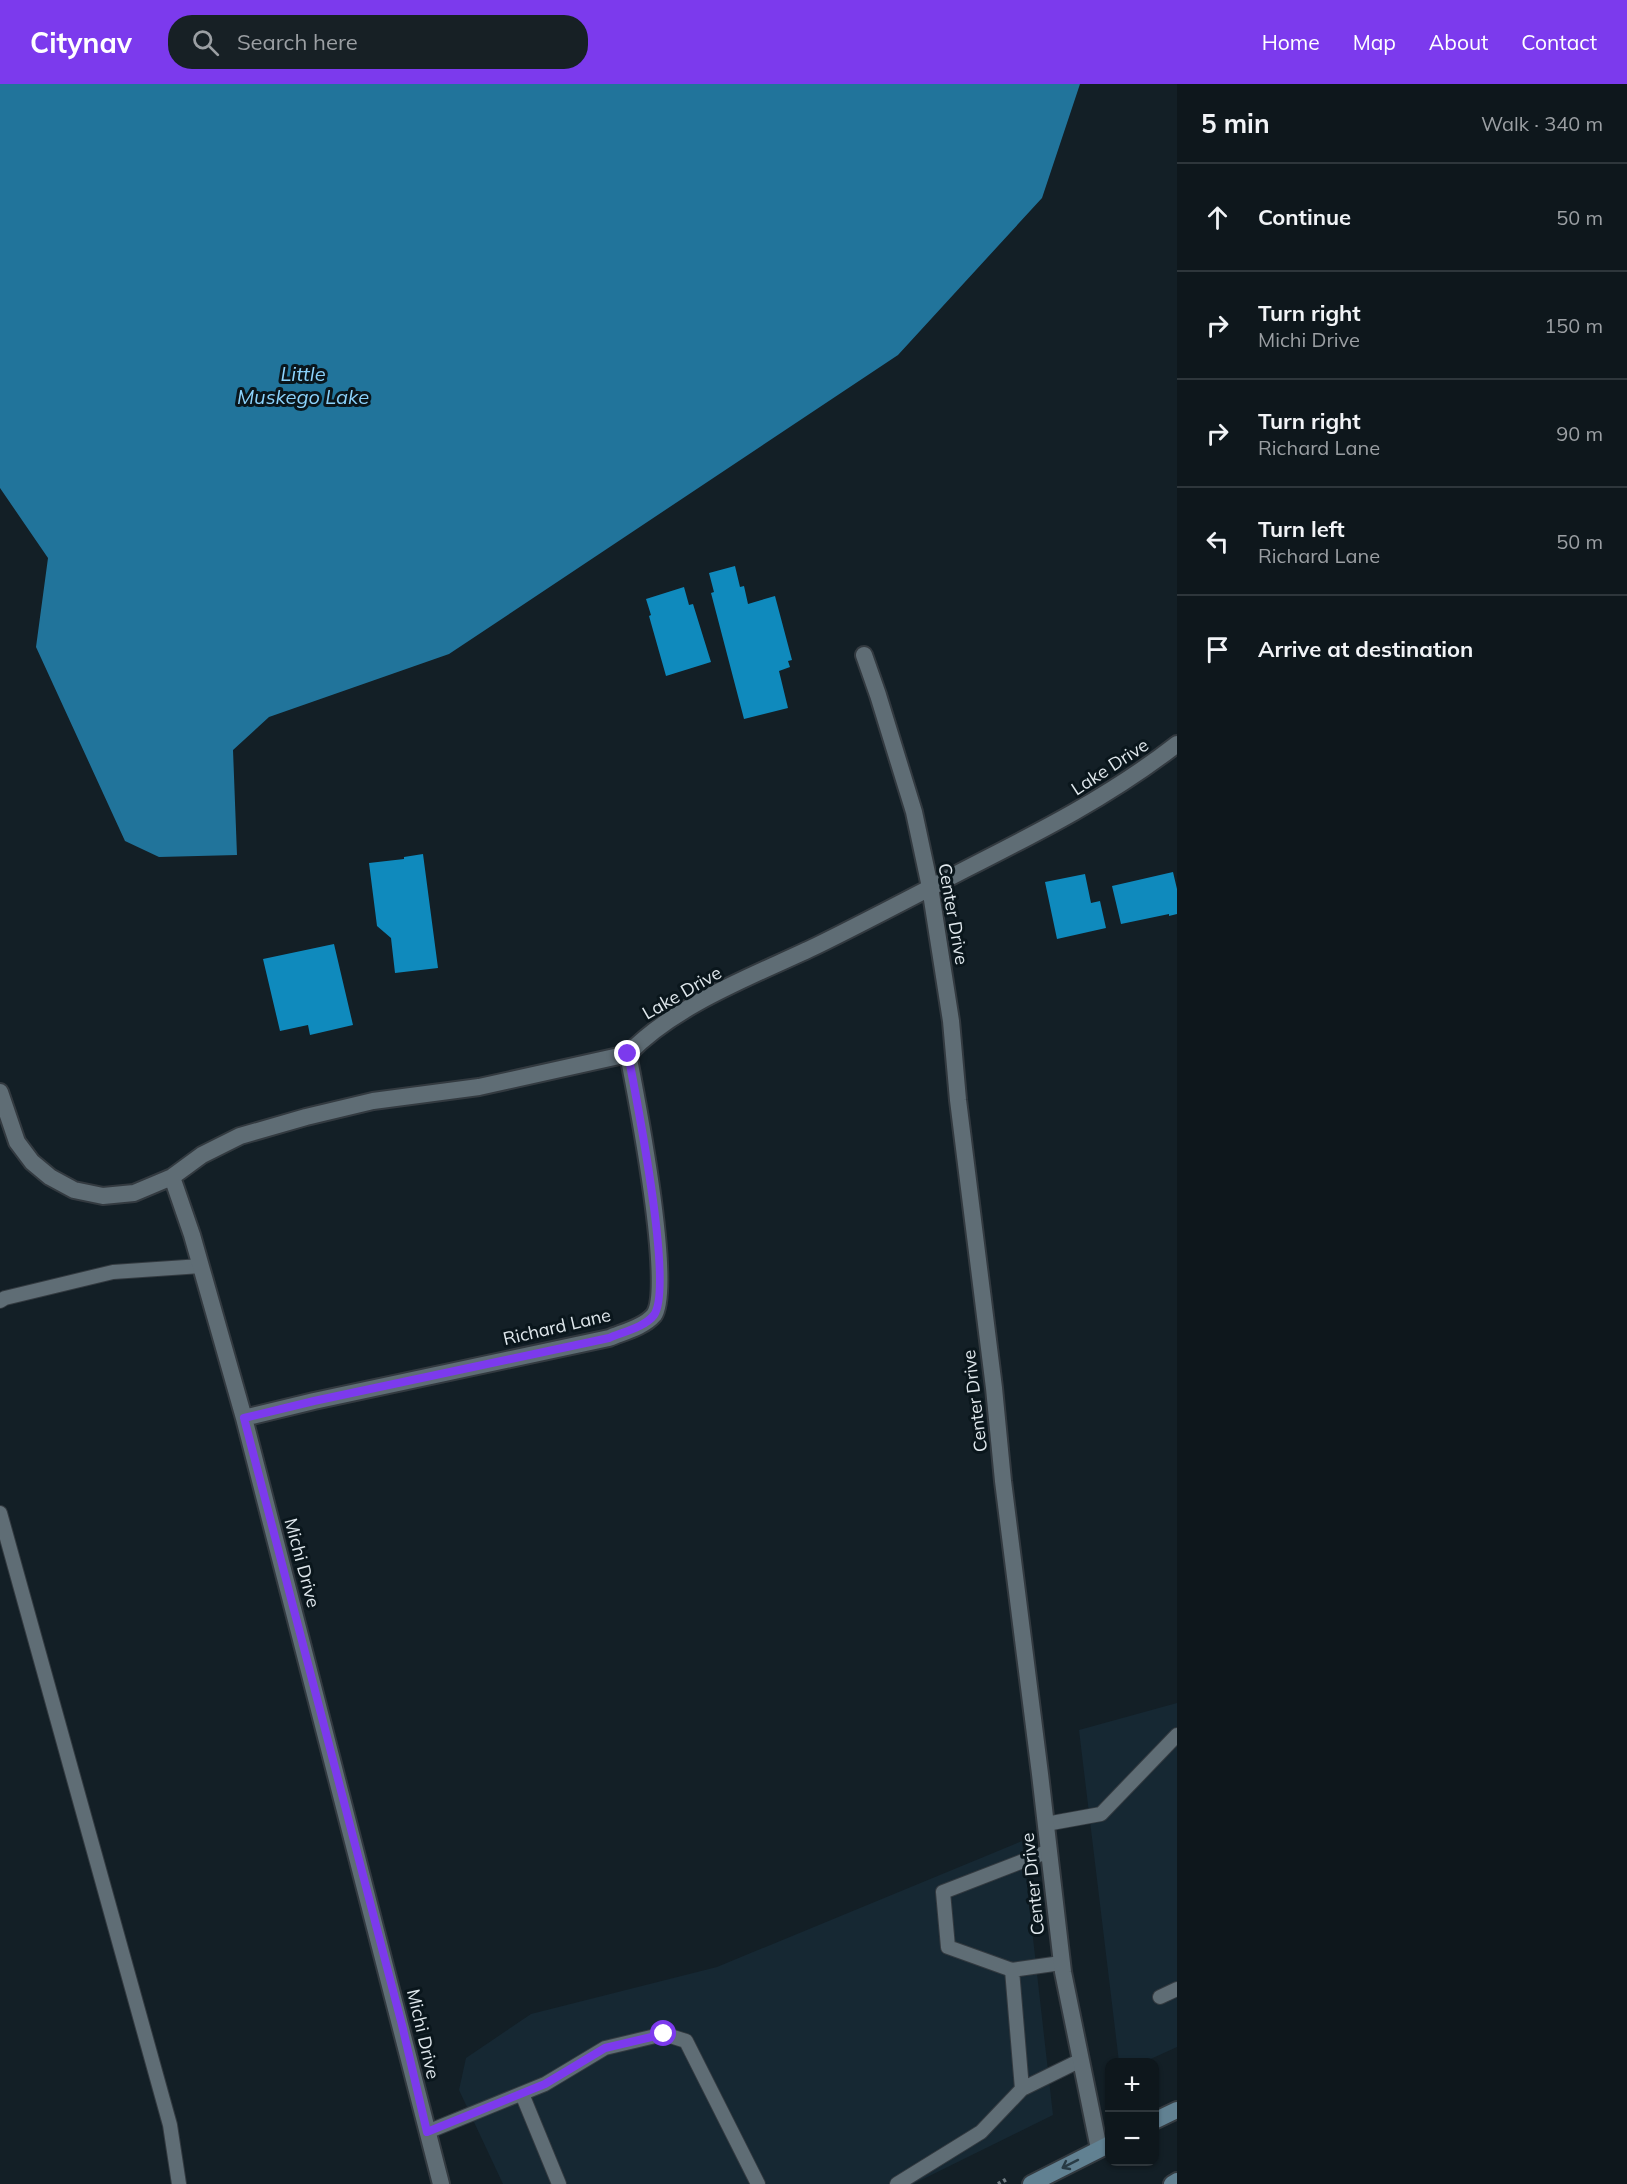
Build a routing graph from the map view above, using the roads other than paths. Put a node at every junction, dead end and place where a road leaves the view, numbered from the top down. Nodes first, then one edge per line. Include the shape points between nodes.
1 (864, 655) dead end
2 (1177, 744) edge
3 (930, 887) junction
4 (628, 1054) junction
5 (0, 1092) edge
6 (172, 1177) junction
7 (201, 1266) junction
8 (0, 1300) edge
9 (244, 1418) junction
10 (0, 1514) edge
11 (1177, 1735) edge
12 (1046, 1824) junction
13 (1049, 1851) junction
14 (1061, 1963) junction
15 (1012, 1970) junction
16 (1177, 1989) edge
17 (1160, 1997) dead end
18 (1081, 2060) junction
19 (1022, 2089) junction
20 (522, 2094) junction
21 (1177, 2110) edge
22 (1159, 2119) edge
23 (427, 2132) junction
24 (1105, 2146) edge
25 (179, 2184) edge
26 (441, 2184) edge
27 (559, 2184) edge
28 (758, 2184) edge
29 (897, 2184) edge
30 (1031, 2184) edge

1 - 3 street, Center Drive via 914,812
2 - 3 street, Lake Drive via 1128,780 1059,822
3 - 4 street, Lake Drive via 698,1003 660,1025
3 - 12 street, Center Drive via 951,1021
4 - 6 street via 479,1087 373,1101 306,1117 240,1136 202,1155
4 - 9 street, Richard Lane via 654,1206 659,1275 654,1315 609,1338
5 - 6 street via 17,1142 32,1162 74,1190 103,1196 134,1193
6 - 7 street, Michi Drive
7 - 8 lane via 112,1272
7 - 9 street, Michi Drive
9 - 23 street, Michi Drive
10 - 25 lane via 170,2125
11 - 12 lane via 1101,1814
12 - 13 street, Center Drive
13 - 14 street, Center Drive
13 - 15 lane via 943,1892 948,1947
14 - 15 lane
14 - 18 street, Center Drive
15 - 19 lane
16 - 17 lane
18 - 19 lane
18 - 24 street, Center Drive
19 - 29 lane via 981,2132
20 - 23 lane
20 - 27 lane
20 - 28 lane via 605,2048 664,2034 686,2041
21 - 22 main road
23 - 26 street, Michi Drive
24 -> 30 main road

